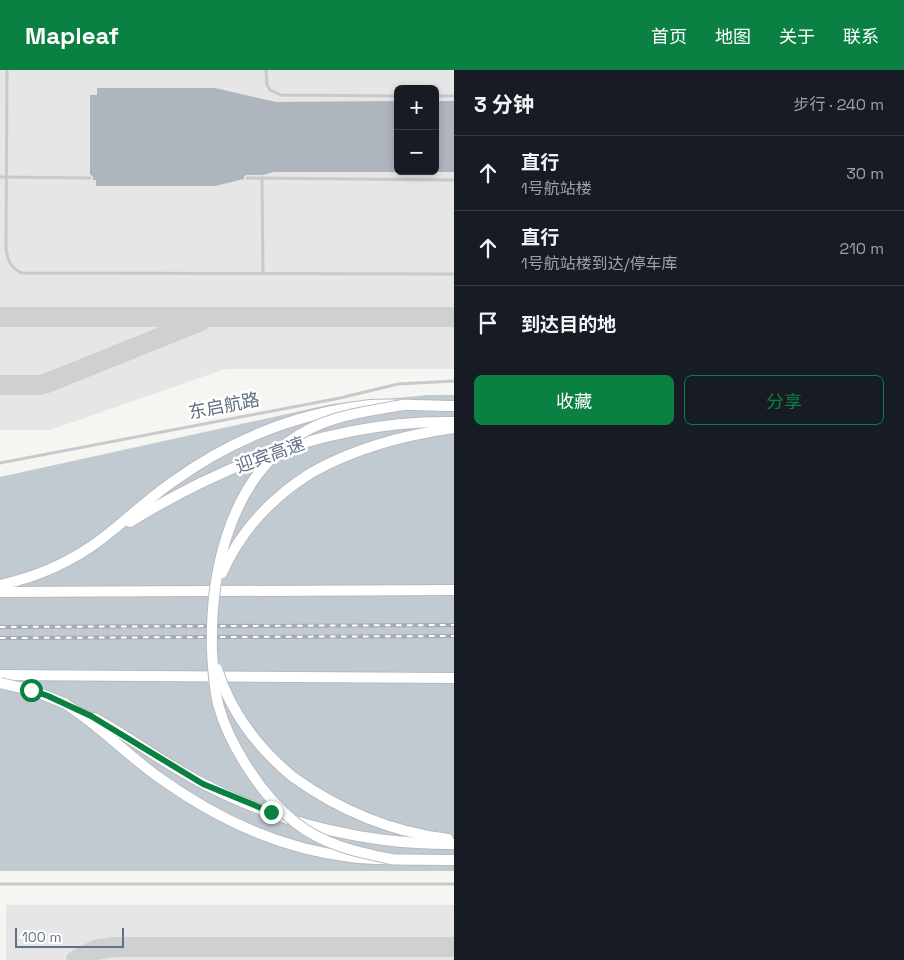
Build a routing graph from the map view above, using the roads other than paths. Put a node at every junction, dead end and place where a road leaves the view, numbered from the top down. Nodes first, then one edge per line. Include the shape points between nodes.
1 (7, 70) edge
2 (266, 70) edge
3 (394, 96) edge
4 (439, 96) edge
5 (454, 96) edge
6 (0, 177) edge
7 (7, 177) junction
8 (90, 178) dead end
9 (247, 178) dead end
10 (262, 178) junction
11 (454, 180) edge
12 (263, 272) junction
13 (454, 274) edge
14 (454, 381) edge
15 (403, 405) junction
16 (454, 406) edge
17 (454, 422) edge
18 (454, 428) edge
19 (0, 463) edge
20 (103, 538) junction
21 (0, 585) edge
22 (454, 590) edge
23 (0, 592) edge
24 (213, 608) junction
25 (212, 652) junction
26 (0, 675) edge
27 (454, 678) edge
28 (0, 683) edge
29 (64, 703) junction
30 (454, 840) edge
31 (454, 844) edge
32 (391, 859) junction
33 (454, 860) edge
34 (0, 884) edge
35 (454, 884) edge

1 - 7 lane
2 - 3 lane via 270,90 281,95
4 - 5 lane
6 - 7 lane
7 - 8 lane
7 - 12 lane via 7,254 11,266 22,273
9 - 10 lane
10 - 11 lane
10 - 12 lane
12 - 13 lane
14 - 19 lane, 东启航路 via 398,384
15 - 16 main road
15 - 20 main road, 迎宾高速, bridge via 372,405 332,411 246,438 216,453 169,484
15 - 24 main road, bridge via 350,414 318,425 274,455 249,488 230,525 217,573
17 - 20 main road, 迎宾高速, bridge via 370,428 296,444 181,492
18 - 24 main road, bridge via 418,434 354,452 318,469 281,493 250,525 230,554 216,589
20 - 21 main road, 迎宾高速 via 50,569
22 - 23 main road
24 - 25 main road, bridge
25 - 30 main road, bridge via 223,687 245,726 267,754 307,788 356,815 410,832
25 - 32 main road, bridge via 215,690 224,721 252,774 274,801 296,823 320,838 353,851
26 - 27 main road, bridge
28 - 29 main road, bridge via 31,690
29 - 31 main road, bridge via 109,726 203,784 271,812 362,838
29 - 32 main road, bridge via 163,780 241,827 316,852
32 - 33 main road
34 - 35 lane

